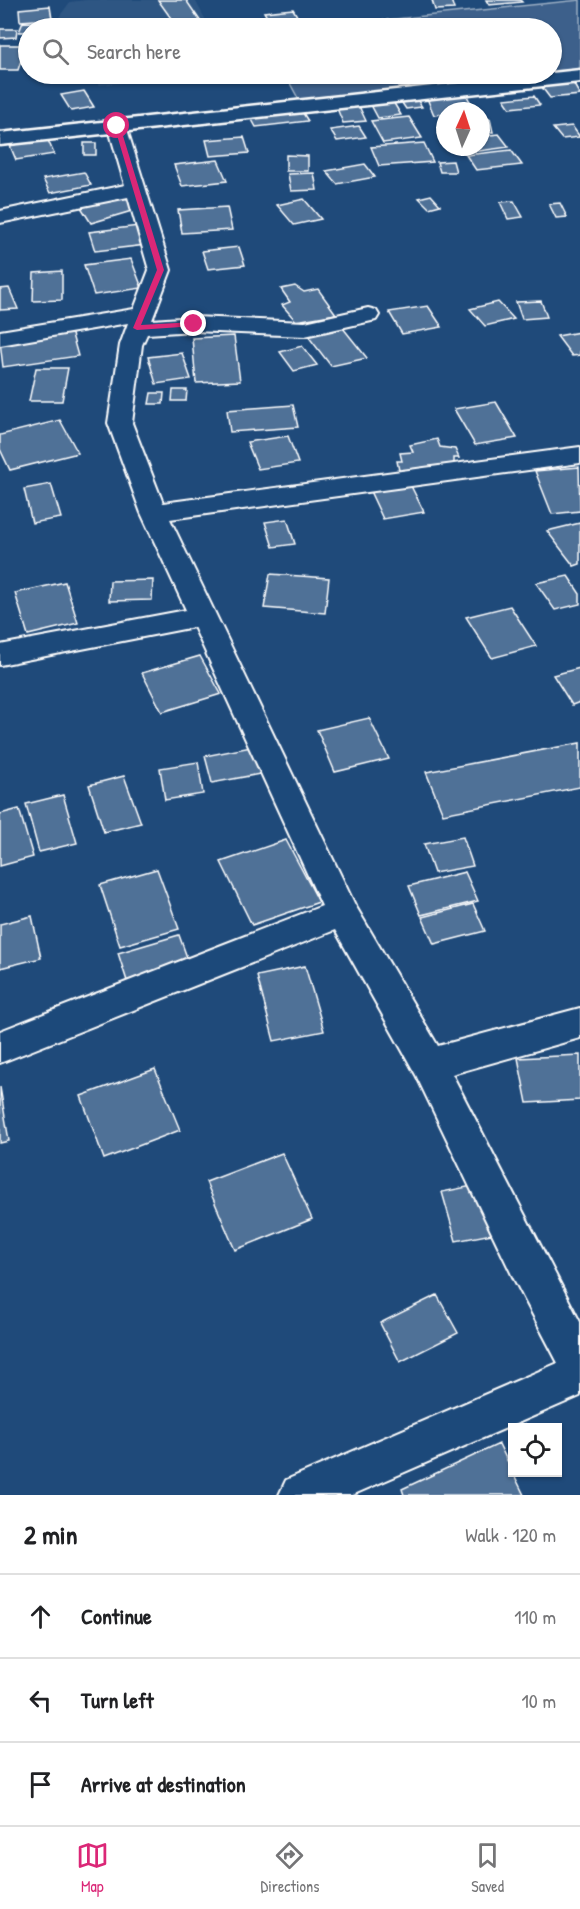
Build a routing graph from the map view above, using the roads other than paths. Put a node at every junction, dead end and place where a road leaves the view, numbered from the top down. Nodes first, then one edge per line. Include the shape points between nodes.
1 (580, 76) edge
2 (562, 78) edge
3 (506, 84) edge
4 (117, 126) junction
5 (0, 139) edge
6 (136, 189) junction
7 (0, 217) edge
8 (368, 315) dead end
9 (140, 321) junction
10 (0, 338) edge
11 (580, 455) edge
12 (154, 513) junction
13 (202, 616) junction
14 (0, 655) edge
15 (342, 913) junction
16 (580, 1023) edge
17 (0, 1047) edge
18 (429, 1064) junction
19 (580, 1363) edge
20 (580, 1375) edge
21 (301, 1495) edge

1 - 2 main road
3 - 4 main road
4 - 5 main road
4 - 6 street
6 - 7 street
6 - 9 street via 160,270
8 - 9 street via 305,328
9 - 10 street
9 - 12 street via 130,345 120,423
11 - 12 street
12 - 13 street
13 - 14 street
13 - 15 street
15 - 17 street
15 - 18 street
16 - 18 street
18 - 19 street
20 - 21 street

